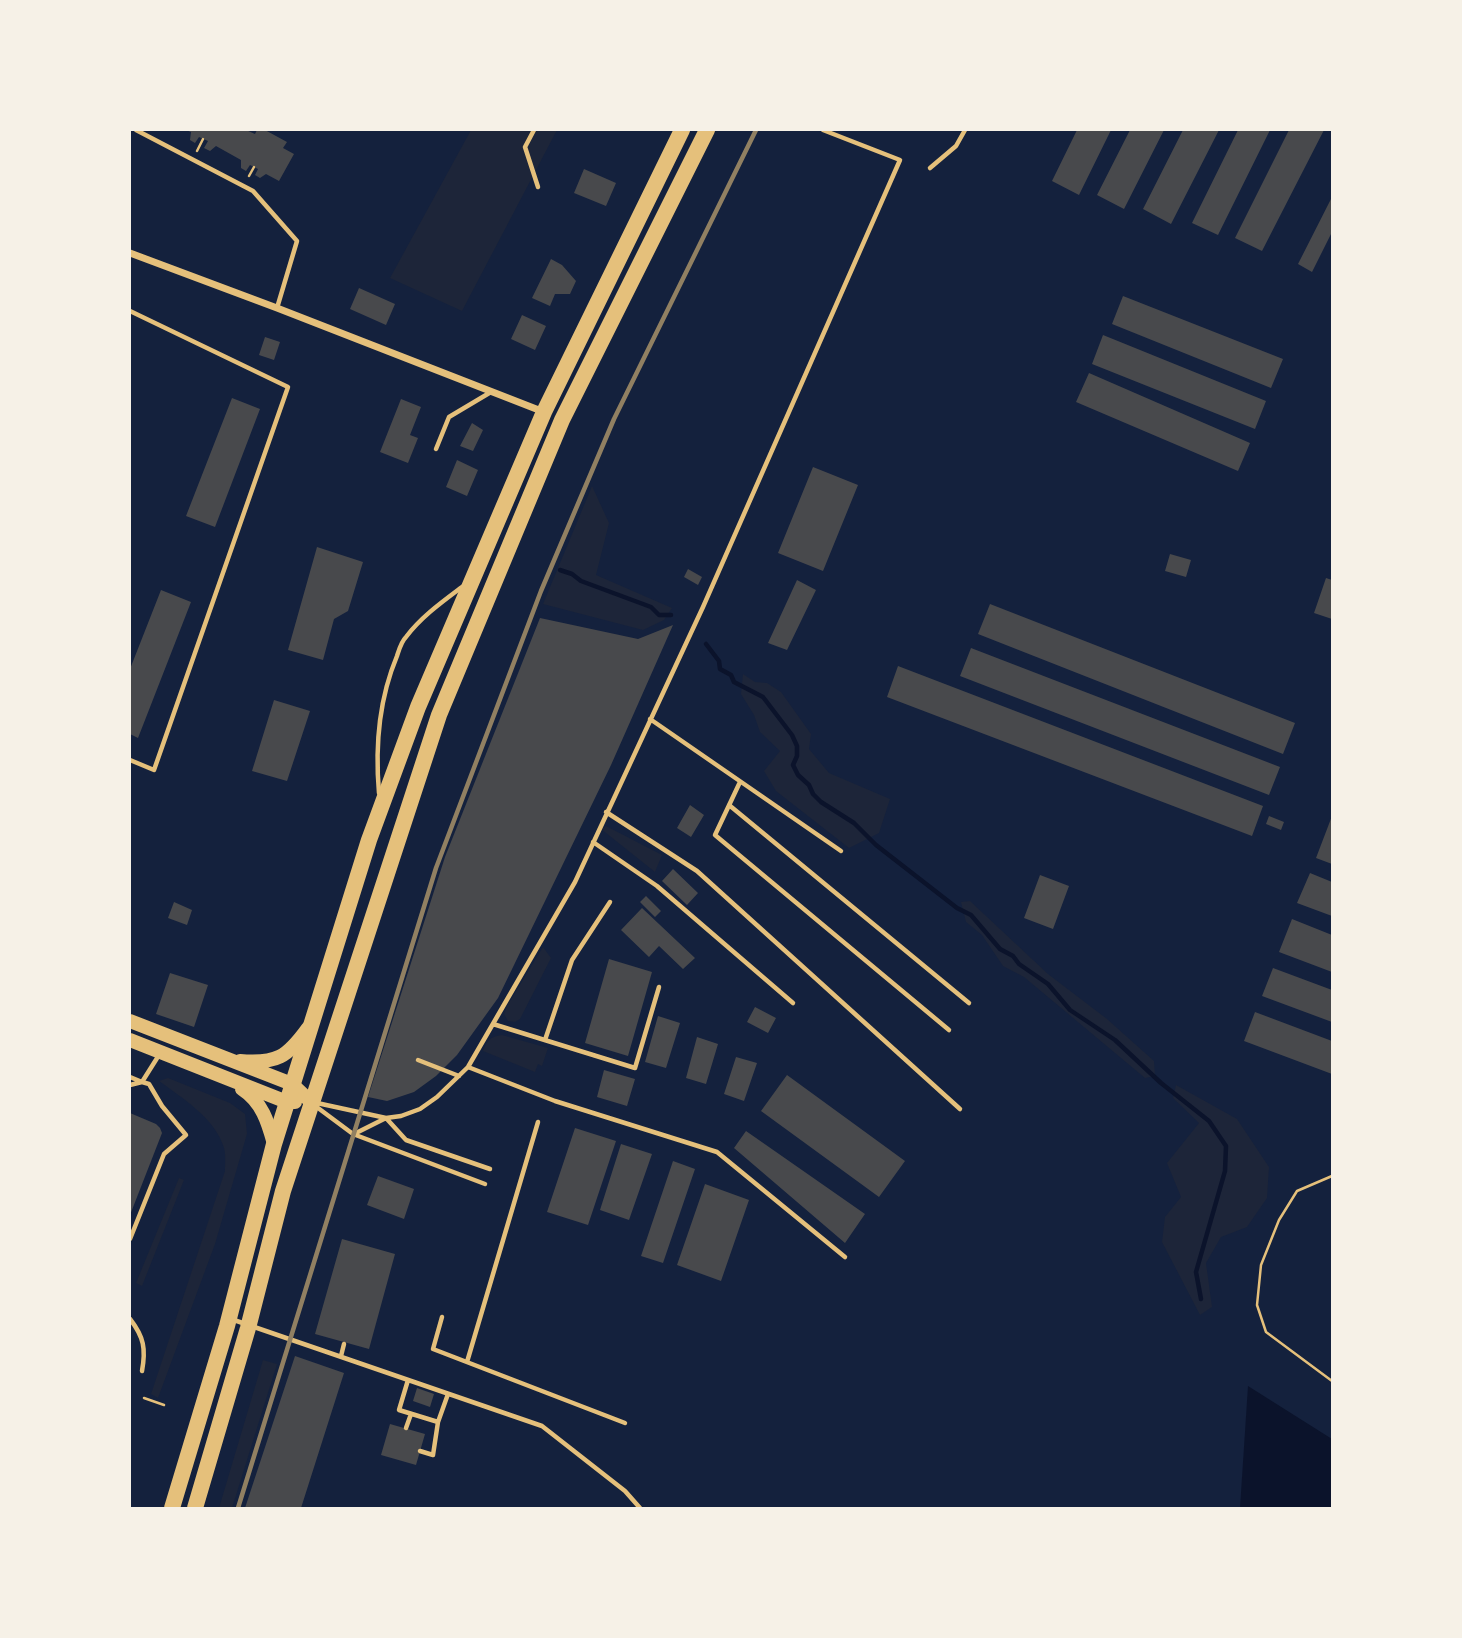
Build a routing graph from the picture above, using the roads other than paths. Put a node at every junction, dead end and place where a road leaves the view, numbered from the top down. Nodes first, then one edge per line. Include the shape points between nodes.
1 (136, 130) edge
2 (534, 130) edge
3 (682, 130) edge
4 (707, 130) edge
5 (822, 130) edge
6 (965, 130) edge
7 (930, 168) dead end
8 (538, 187) dead end
9 (130, 253) edge
10 (277, 308) junction
11 (130, 311) edge
12 (492, 392) junction
13 (544, 412) junction
14 (436, 449) dead end
15 (471, 581) junction
16 (650, 719) junction
17 (130, 760) edge
18 (740, 782) junction
19 (729, 805) junction
20 (381, 808) junction
21 (606, 812) junction
22 (593, 842) junction
23 (841, 851) dead end
24 (610, 902) dead end
25 (659, 987) dead end
26 (793, 1003) dead end
27 (969, 1003) dead end
28 (130, 1021) edge
29 (311, 1024) junction
30 (493, 1024) junction
31 (949, 1030) dead end
32 (130, 1040) edge
33 (545, 1040) junction
34 (160, 1052) junction
35 (229, 1060) junction
36 (418, 1060) dead end
37 (468, 1068) junction
38 (459, 1076) junction
39 (130, 1077) edge
40 (223, 1077) junction
41 (142, 1082) junction
42 (292, 1084) junction
43 (130, 1085) edge
44 (287, 1102) junction
45 (311, 1102) junction
46 (960, 1109) dead end
47 (386, 1118) junction
48 (538, 1122) dead end
49 (353, 1134) junction
50 (274, 1144) junction
51 (490, 1169) dead end
52 (485, 1184) dead end
53 (130, 1239) edge
54 (845, 1257) dead end
55 (442, 1317) dead end
56 (229, 1318) junction
57 (130, 1319) edge
58 (249, 1325) junction
59 (344, 1344) dead end
60 (341, 1356) junction
61 (467, 1362) junction
62 (142, 1371) dead end
63 (408, 1380) junction
64 (449, 1394) junction
65 (411, 1414) junction
66 (438, 1422) junction
67 (625, 1423) dead end
68 (405, 1429) dead end
69 (420, 1451) dead end
70 (172, 1508) edge
71 (195, 1508) edge
72 (640, 1508) edge

1 - 10 lane via 253,191 297,241
2 - 8 lane via 525,147
3 - 13 highway
4 - 45 highway via 562,420 444,702
5 - 16 lane via 900,160
6 - 7 lane via 956,146
9 - 10 street
10 - 12 street
11 - 17 lane via 288,387 154,770
12 - 13 street
12 - 14 lane via 449,416
13 - 15 highway
15 - 20 highway
15 - 20 lane via 437,605 404,638 389,675 376,764
16 - 18 lane
16 - 21 lane
18 - 19 lane
18 - 23 lane
19 - 27 lane
19 - 31 lane via 715,835
20 - 29 highway
21 - 22 lane
21 - 46 lane via 698,871
22 - 26 lane via 657,886
22 - 30 lane
24 - 33 lane via 572,960
25 - 33 lane via 635,1068
28 - 35 main road
29 - 35 main road via 292,1050 276,1059
29 - 42 highway
30 - 33 lane
30 - 37 lane
32 - 34 main road
34 - 40 main road
34 - 41 lane
35 - 42 main road
36 - 38 lane
37 - 38 lane
37 - 54 lane via 717,1152
38 - 47 lane via 420,1109
39 - 41 lane
40 - 44 main road
40 - 50 main road via 253,1097 266,1117
41 - 43 lane
41 - 53 lane via 149,1084 186,1135 164,1154
42 - 44 highway
42 - 45 main road
44 - 45 main road
44 - 50 highway
45 - 47 lane
45 - 49 lane
45 - 58 highway
47 - 49 lane
47 - 51 lane via 406,1140
48 - 61 lane
49 - 52 lane
50 - 56 highway
55 - 61 lane via 433,1349
56 - 58 lane
56 - 70 highway
57 - 62 lane via 146,1350
58 - 60 lane
58 - 71 highway
59 - 60 lane
60 - 63 lane
61 - 67 lane
63 - 64 lane
63 - 65 lane via 399,1410
64 - 66 lane
64 - 72 lane via 542,1426
65 - 66 lane
65 - 68 lane
66 - 69 lane via 433,1455

